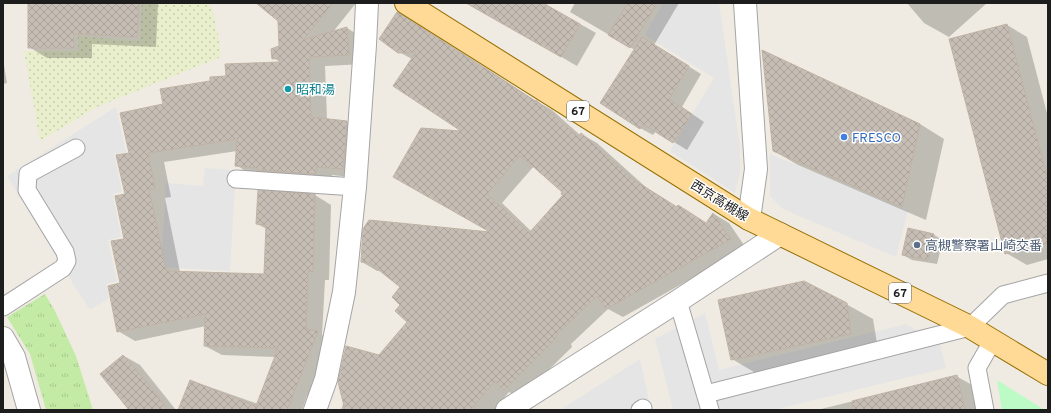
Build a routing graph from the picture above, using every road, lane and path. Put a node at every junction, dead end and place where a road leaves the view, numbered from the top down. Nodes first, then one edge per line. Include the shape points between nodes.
1 (367, 3) edge
2 (406, 3) edge
3 (745, 3) edge
4 (76, 148) dead end
5 (236, 179) dead end
6 (355, 187) junction
7 (749, 219) junction
8 (780, 234) junction
9 (1048, 282) edge
10 (678, 300) junction
11 (3, 307) edge
12 (970, 327) junction
13 (3, 338) edge
14 (993, 340) junction
15 (1048, 374) edge
16 (708, 402) edge
17 (30, 410) edge
18 (315, 410) edge
19 (507, 410) edge
20 (986, 410) edge

1 - 6 street
2 - 7 main road, 西京高槻線 / 67
3 - 7 street via 756,169
4 - 11 lane via 28,174 27,190 65,252 63,268
5 - 6 lane
6 - 18 street via 344,292 326,379
7 - 8 main road, 西京高槻線 / 67
8 - 10 street
8 - 12 main road, 西京高槻線 / 67
9 - 12 lane via 1003,295
10 - 16 lane
10 - 19 street
12 - 14 main road, 西京高槻線 / 67
12 - 16 lane
13 - 17 street via 14,357
14 - 15 main road, 西京高槻線 / 67
14 - 20 lane via 977,368

